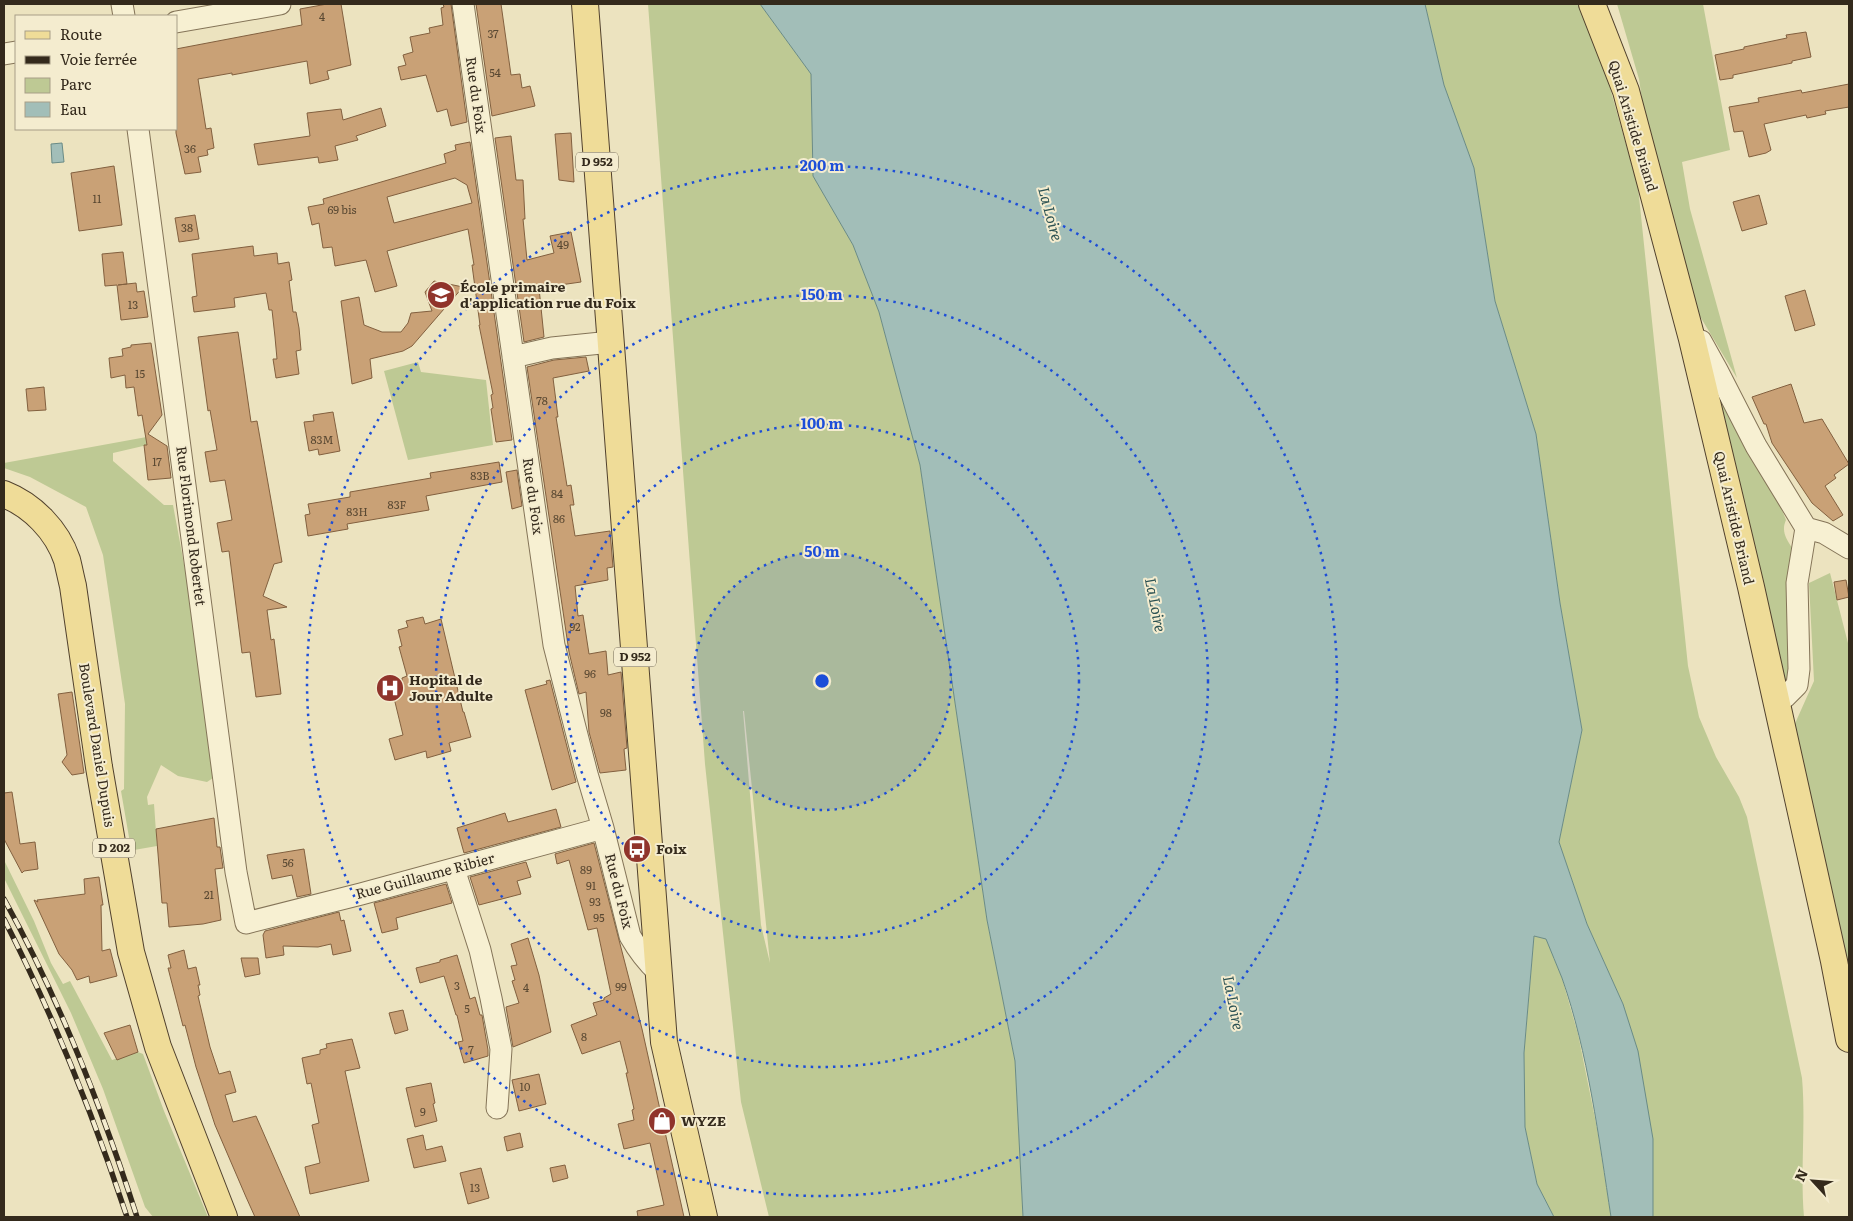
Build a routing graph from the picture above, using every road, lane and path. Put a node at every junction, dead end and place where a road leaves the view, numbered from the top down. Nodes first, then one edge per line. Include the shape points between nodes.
1 (280, 4) edge
2 (463, 4) edge
3 (585, 4) edge
4 (1592, 4) edge
5 (178, 22) edge
6 (138, 130) edge
7 (1692, 339) junction
8 (611, 342) junction
9 (513, 357) junction
10 (4, 494) edge
11 (1806, 528) junction
12 (1849, 548) edge
13 (1775, 700) junction
14 (603, 828) junction
15 (454, 869) junction
16 (246, 923) joint
17 (658, 972) junction
18 (1849, 1039) edge
19 (497, 1108) dead end
20 (224, 1217) edge
21 (704, 1217) edge

1 - 5 street
2 - 9 street, Rue du Foix
3 - 8 main road, D 952
4 - 7 main road, Quai Aristide Briand via 1626,91
6 - 16 street, Rue Florimond Robertet via 236,872
7 - 11 street via 1701,341 1756,446
7 - 13 main road, Quai Aristide Briand
8 - 9 street via 552,348
8 - 17 main road, D 952
9 - 14 street, Rue du Foix via 554,645
10 - 20 main road, Boulevard Daniel Dupuis / D 202 via 20,500 49,527 66,558 131,952 158,1047
11 - 12 street via 1824,533
11 - 13 street via 1797,583 1800,669 1797,685 1785,697
13 - 18 main road, Quai Aristide Briand
14 - 15 street, Rue Guillaume Ribier
14 - 17 street, Rue du Foix via 630,936 648,964
15 - 16 street, Rue Guillaume Ribier
15 - 19 street via 480,950 494,1015 500,1049
17 - 21 main road, D 952 via 664,1042

